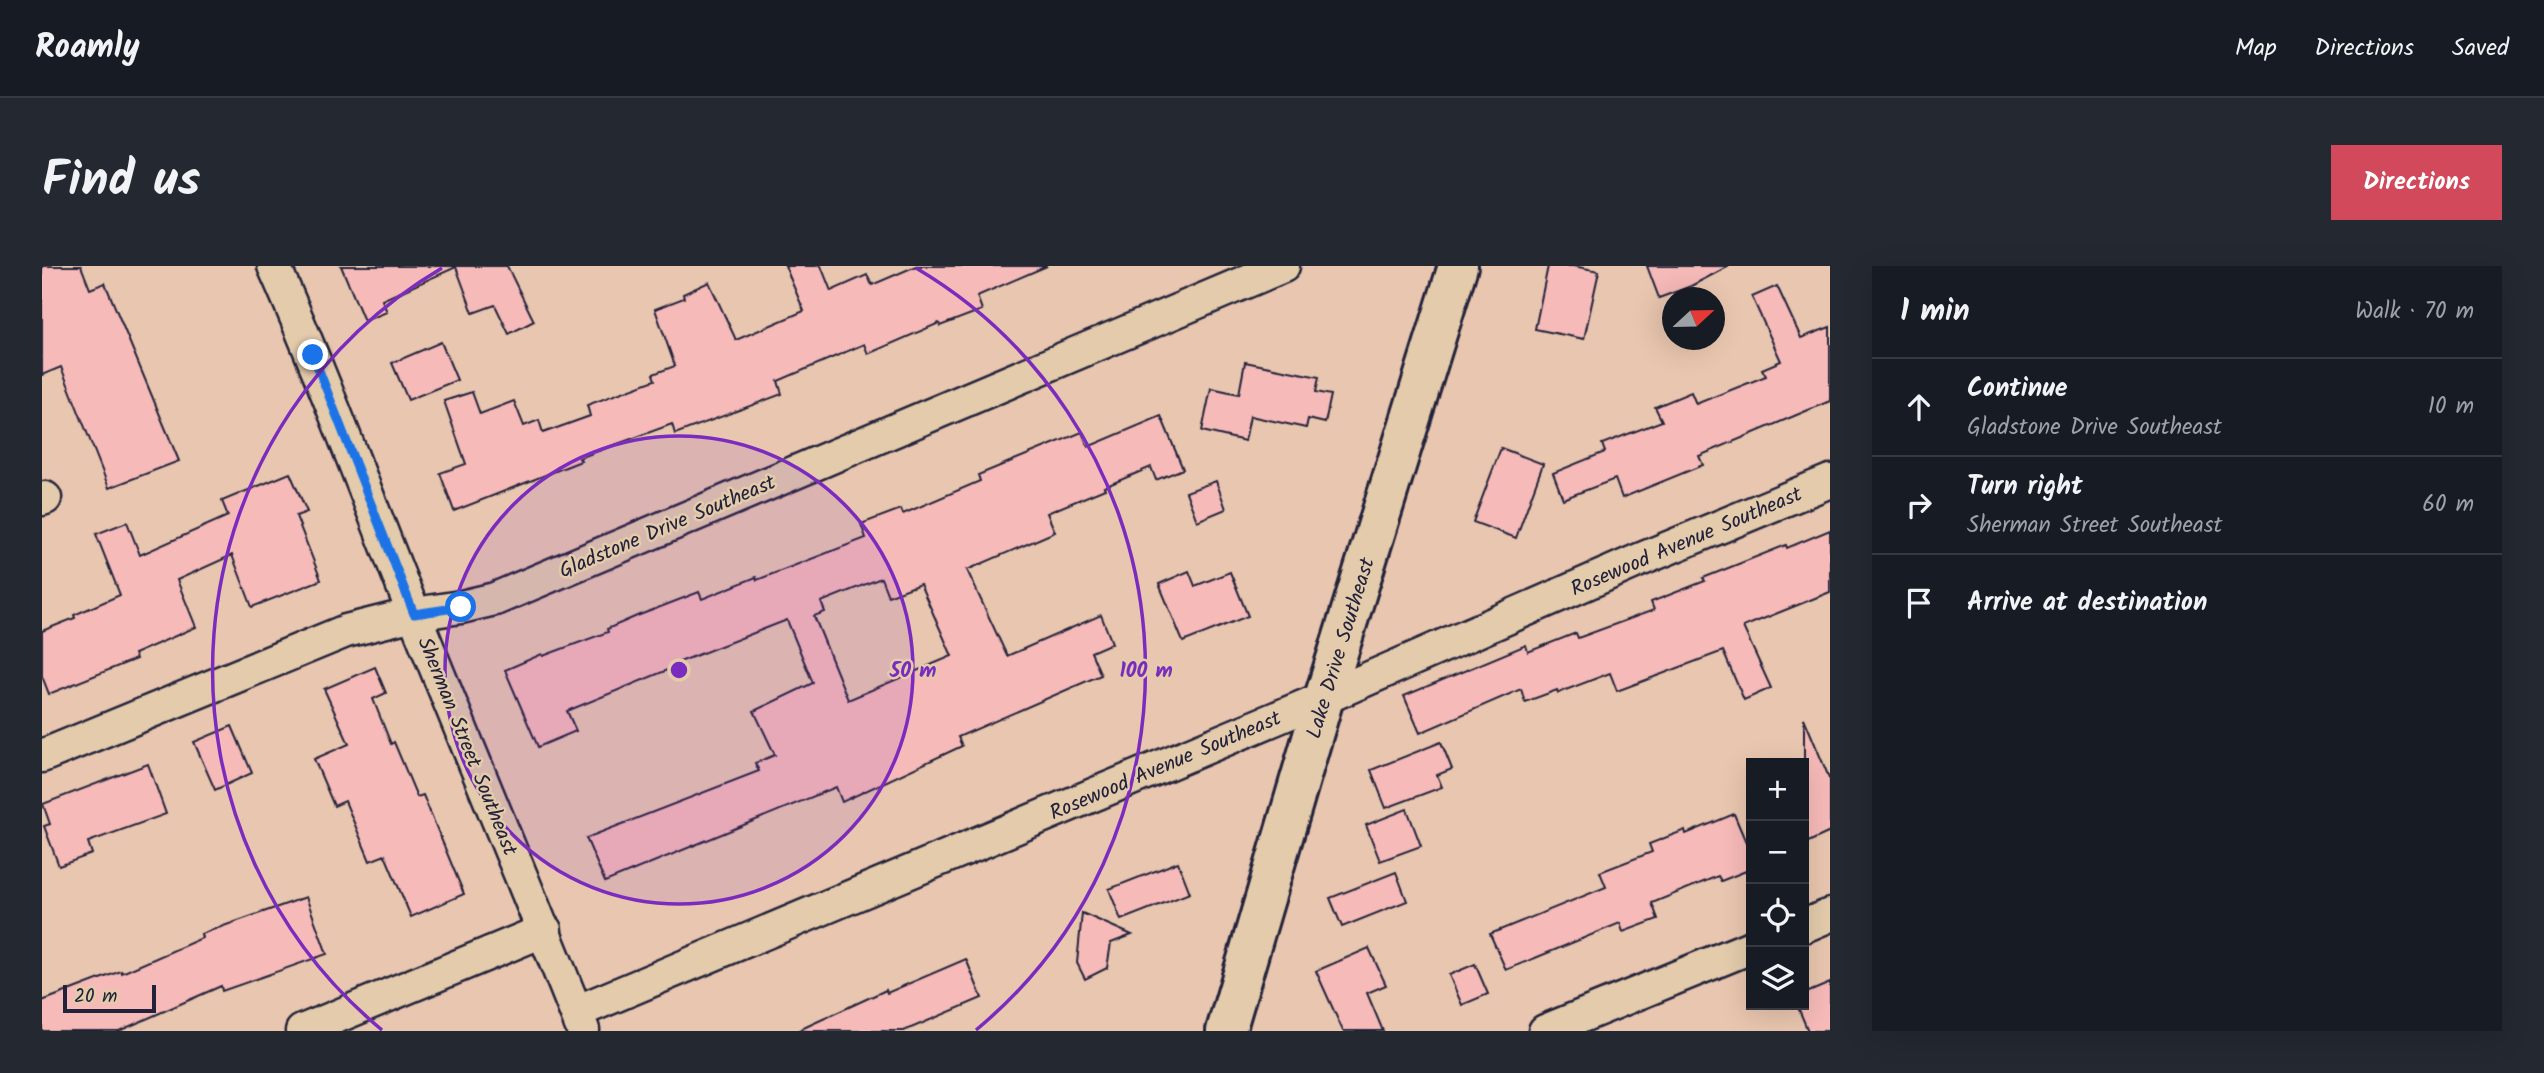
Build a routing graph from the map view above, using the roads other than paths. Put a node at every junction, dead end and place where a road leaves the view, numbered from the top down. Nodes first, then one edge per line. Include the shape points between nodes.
1 (274, 266) edge
2 (1283, 266) edge
3 (1458, 266) edge
4 (1830, 481) edge
5 (414, 614) junction
6 (1324, 698) junction
7 (42, 757) edge
8 (1830, 915) edge
9 (1809, 924) edge
10 (545, 930) junction
11 (1746, 949) edge
12 (580, 1021) edge
13 (302, 1031) edge
14 (1226, 1031) edge
15 (1545, 1031) edge

1 - 5 street, Sherman Street Southeast
2 - 5 street, Gladstone Drive Southeast via 495,599
3 - 6 main road, Lake Drive Southeast
4 - 6 street, Rosewood Avenue Southeast
5 - 7 street, Gladstone Drive Southeast via 346,631
5 - 10 street, Sherman Street Southeast
6 - 12 street, Rosewood Avenue Southeast
6 - 14 main road, Lake Drive Southeast
8 - 9 street
10 - 12 street, Sherman Street Southeast
10 - 13 street
11 - 15 street

